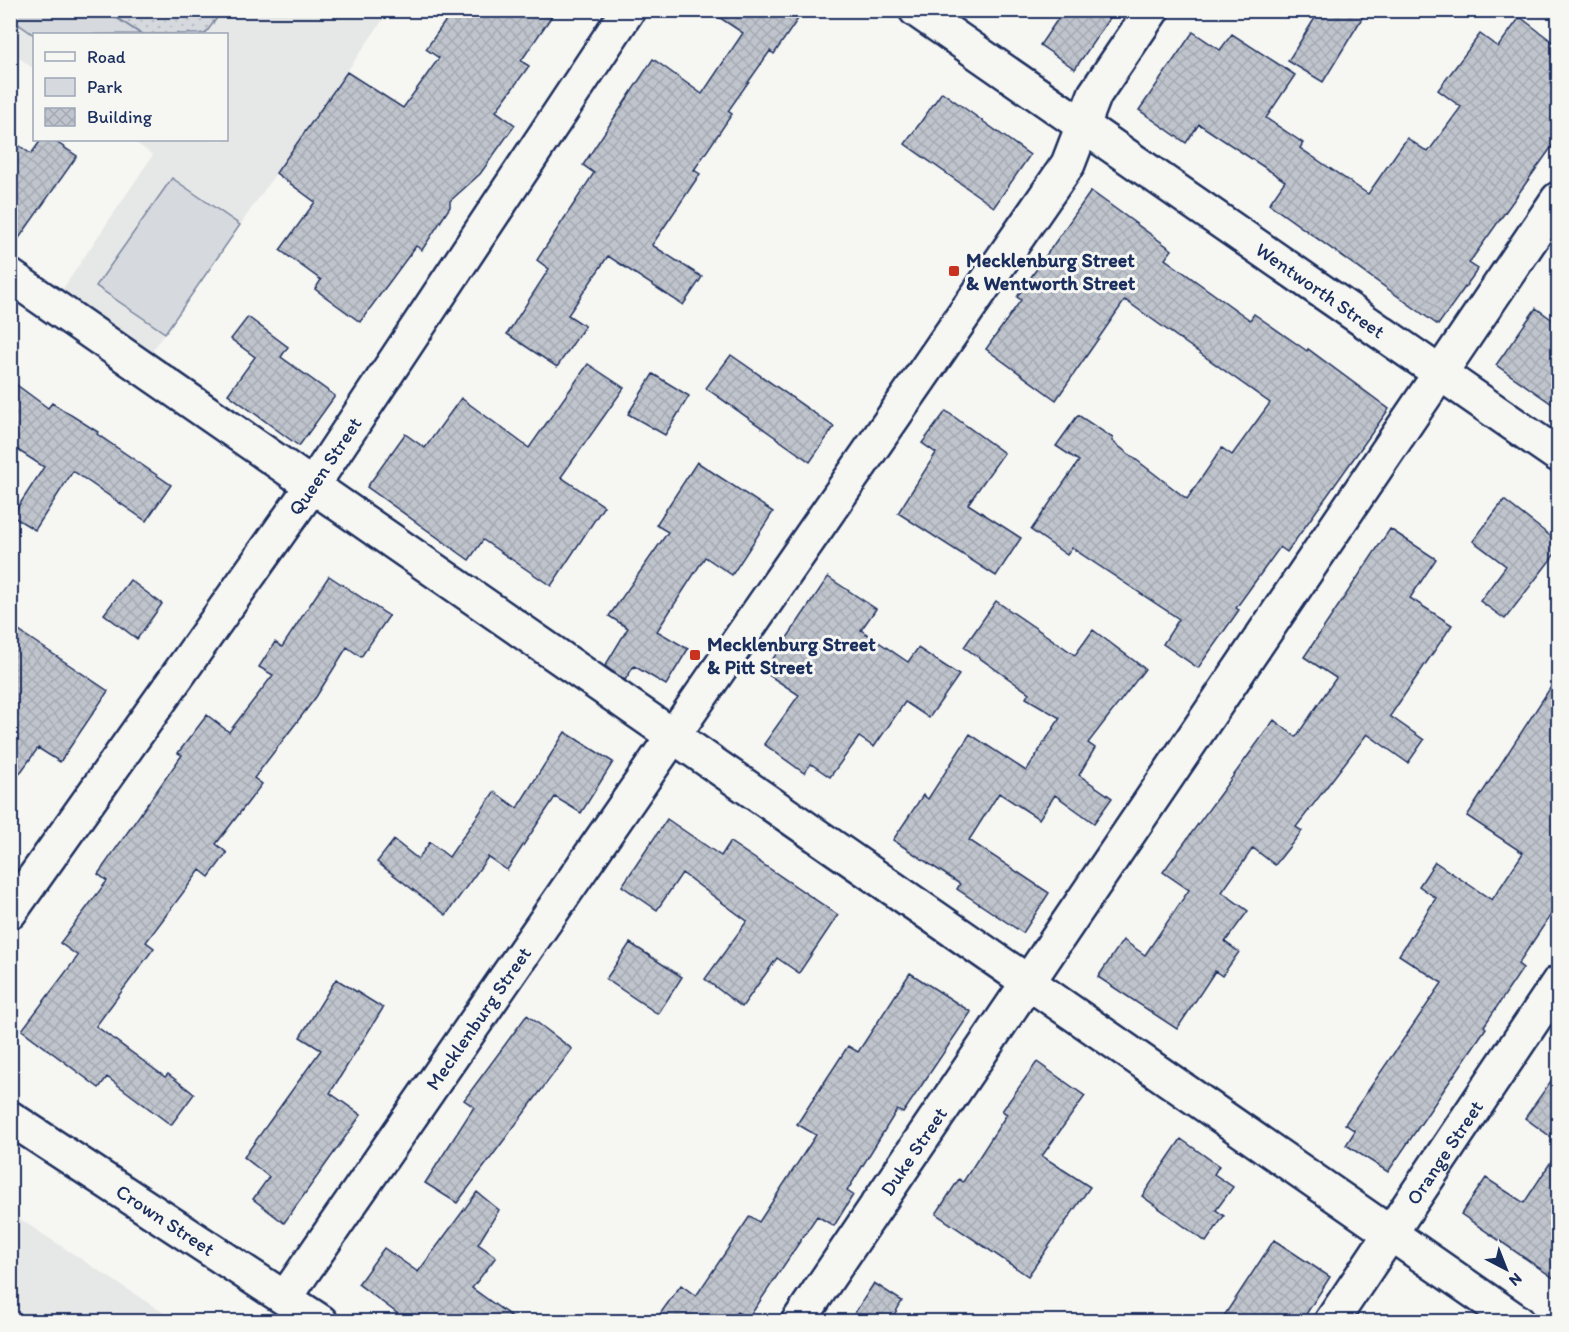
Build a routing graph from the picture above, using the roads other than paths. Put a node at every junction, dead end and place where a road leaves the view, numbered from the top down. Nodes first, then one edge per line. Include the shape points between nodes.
1 (628, 10) edge
2 (916, 10) edge
3 (1152, 10) edge
4 (1083, 126) junction
5 (1558, 199) edge
6 (10, 276) edge
7 (1440, 373) junction
8 (1558, 455) edge
9 (312, 486) junction
10 (673, 738) junction
11 (10, 912) edge
12 (1028, 983) junction
13 (1558, 983) edge
14 (10, 1118) edge
15 (1390, 1233) junction
16 (285, 1298) junction
17 (321, 1322) edge
18 (798, 1322) edge
19 (1331, 1322) edge
20 (1518, 1322) edge

1 - 9 street, Queen Street
2 - 4 street, Wentworth Street
3 - 4 street via 1095,94
4 - 7 street, Wentworth Street
4 - 10 street, Mecklenburg Street via 1068,164
5 - 7 street, Duke Street
6 - 9 street
7 - 8 street, Wentworth Street
7 - 12 street, Duke Street
9 - 10 street
9 - 11 street, Queen Street
10 - 12 street
10 - 16 street, Mecklenburg Street
12 - 15 street
12 - 18 street, Duke Street
13 - 15 street, Orange Street
14 - 16 street, Crown Street
15 - 19 street, Orange Street
15 - 20 street
16 - 17 street, Crown Street

